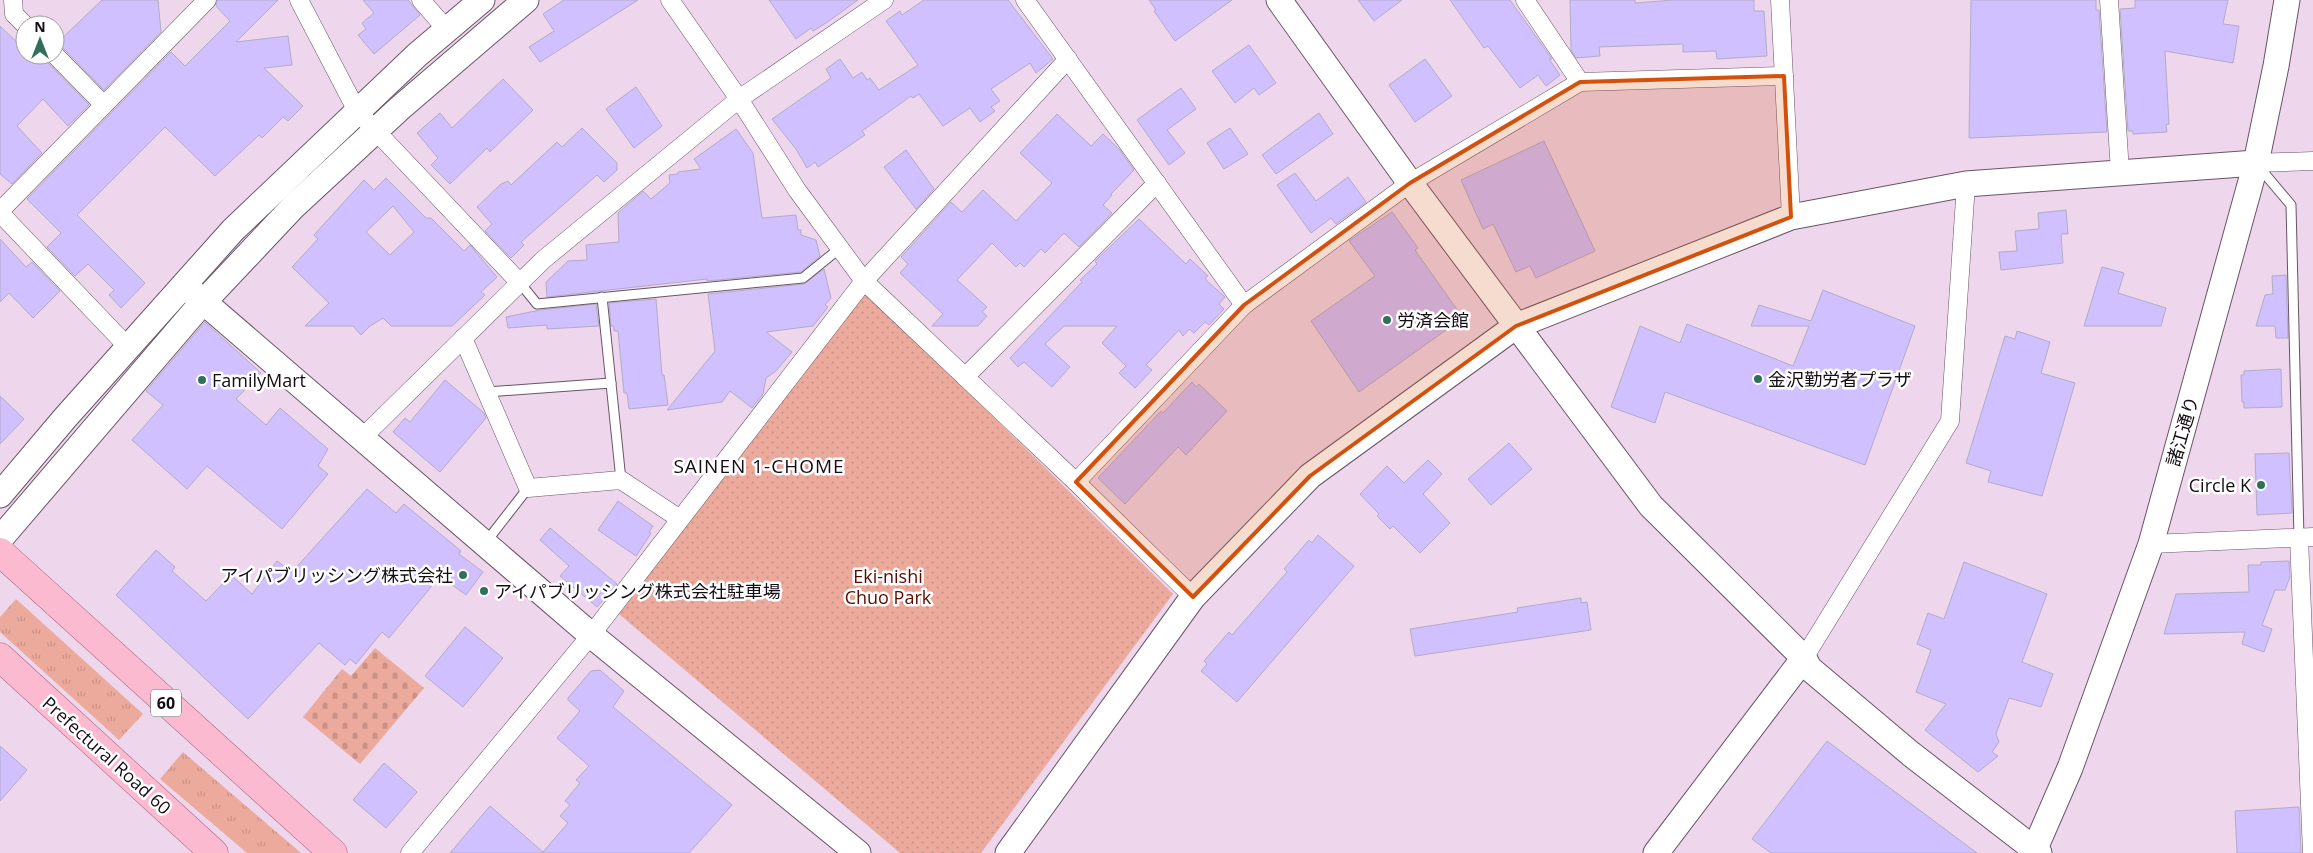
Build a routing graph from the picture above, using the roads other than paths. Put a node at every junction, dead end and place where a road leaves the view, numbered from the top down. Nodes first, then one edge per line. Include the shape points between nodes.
1 (13, 0) edge
2 (207, 0) edge
3 (299, 0) edge
4 (421, 0) edge
5 (482, 0) edge
6 (526, 0) edge
7 (670, 0) edge
8 (884, 0) edge
9 (1025, 0) edge
10 (1279, 0) edge
11 (1525, 0) edge
12 (1780, 0) edge
13 (2109, 0) edge
14 (2287, 0) edge
15 (15, 15) edge
16 (446, 30) junction
17 (1068, 59) junction
18 (65, 65) edge
19 (1784, 76) junction
20 (1580, 82) junction
21 (739, 99) junction
22 (104, 104) junction
23 (357, 111) junction
24 (375, 131) junction
25 (2313, 161) edge
26 (2256, 163) junction
27 (2120, 172) junction
28 (1157, 183) junction
29 (1410, 183) junction
30 (1966, 184) junction
31 (0, 212) edge
32 (1791, 217) junction
33 (840, 248) junction
34 (864, 280) junction
35 (520, 283) junction
36 (184, 284) junction
37 (602, 297) junction
38 (204, 301) junction
39 (1244, 305) junction
40 (1516, 326) junction
41 (463, 338) junction
42 (128, 347) junction
43 (965, 376) junction
44 (611, 384) junction
45 (487, 392) junction
46 (363, 437) junction
47 (621, 480) junction
48 (1076, 482) junction
49 (528, 488) junction
50 (0, 495) edge
51 (680, 519) junction
52 (2306, 537) edge
53 (0, 540) edge
54 (484, 544) junction
55 (2150, 544) junction
56 (0, 552) edge
57 (1193, 597) junction
58 (591, 636) junction
59 (0, 657) edge
60 (1804, 658) junction
61 (2036, 852) edge
62 (214, 853) edge
63 (333, 853) edge
64 (410, 853) edge
65 (858, 853) edge
66 (1008, 853) edge
67 (1656, 853) edge
68 (2312, 853) edge

1 - 15 street
2 - 22 street
3 - 23 street
4 - 16 street
5 - 16 street
6 - 24 street
7 - 21 street
8 - 21 street
9 - 17 street
10 - 29 street
11 - 20 street
12 - 19 street
13 - 27 street
14 - 26 street, 諸江通り
16 - 23 street
17 - 28 street
17 - 34 street
18 - 22 street
19 - 20 street
19 - 32 street
20 - 29 street
21 - 33 street via 797,190
21 - 35 street via 542,260
22 - 31 street
23 - 24 street
23 - 36 street via 233,230
24 - 35 street
24 - 38 street via 294,206
25 - 26 street
26 - 27 street
26 - 52 lane via 2291,205
26 - 55 street, 諸江通り
27 - 30 street
28 - 39 street
28 - 43 street
29 - 39 street
29 - 40 street
30 - 32 street
30 - 60 street via 1950,422
31 - 42 street
32 - 40 street
33 - 34 street
33 - 37 lane via 803,278
34 - 43 street
34 - 51 street
35 - 37 lane via 537,304
35 - 41 street
36 - 38 street
36 - 42 street
37 - 44 lane
38 - 46 street
38 - 53 street
39 - 48 street
40 - 57 street via 1310,476
40 - 60 street via 1651,506
41 - 45 street
41 - 46 street
42 - 50 street
43 - 48 street
44 - 45 lane
44 - 47 lane
45 - 49 street
46 - 54 street
47 - 49 street
47 - 51 street
48 - 57 street
49 - 54 lane
51 - 58 street
52 - 55 street
52 - 68 street
54 - 58 street
55 - 61 street, 諸江通り via 2070,768
56 - 63 main road, 60
57 - 66 street
58 - 64 street
58 - 65 street
59 - 62 main road, Prefectural Road 60
60 - 61 street via 1809,668 1911,754
60 - 67 street

